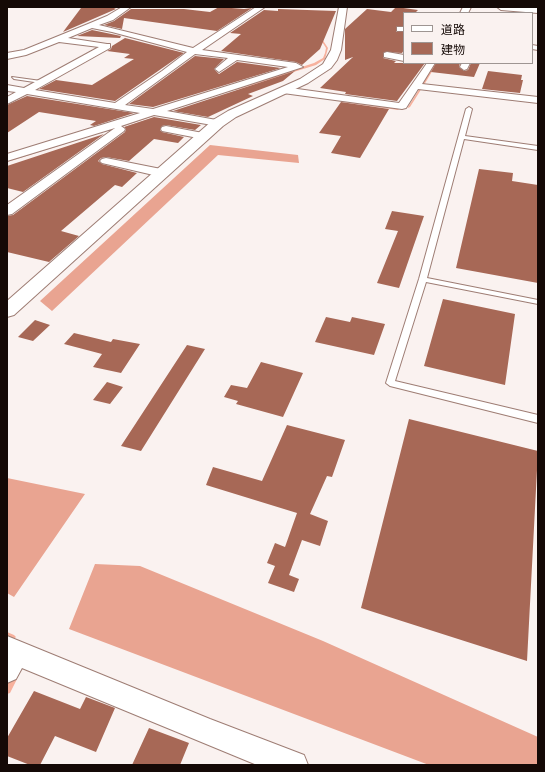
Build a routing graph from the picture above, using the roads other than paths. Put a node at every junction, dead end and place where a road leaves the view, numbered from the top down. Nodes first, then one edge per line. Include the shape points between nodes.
1 (127, 7) edge
2 (261, 7) edge
3 (343, 7) edge
4 (501, 7) edge
5 (538, 10) edge
6 (91, 26) junction
7 (121, 33) junction
8 (57, 39) junction
9 (88, 43) junction
10 (194, 51) junction
11 (387, 55) dead end
12 (7, 56) edge
13 (235, 57) junction
14 (403, 58) edge
15 (431, 64) edge
16 (301, 68) junction
17 (219, 69) dead end
18 (316, 73) junction
19 (14, 78) dead end
20 (41, 82) junction
21 (417, 86) junction
22 (7, 88) edge
23 (283, 90) junction
24 (26, 91) junction
25 (538, 100) edge
26 (7, 101) edge
27 (117, 106) junction
28 (469, 109) dead end
29 (160, 113) junction
30 (218, 123) junction
31 (166, 129) dead end
32 (203, 136) junction
33 (463, 137) junction
34 (538, 148) edge
35 (7, 158) edge
36 (106, 161) dead end
37 (162, 173) junction
38 (7, 211) edge
39 (423, 280) junction
40 (538, 302) edge
41 (7, 312) edge
42 (538, 419) edge
43 (10, 657) edge
44 (294, 765) edge

1 - 6 street
2 - 10 street
3 - 18 street via 334,55 327,66
4 - 5 street
6 - 7 street
6 - 8 street
7 - 9 street
7 - 10 street
8 - 9 street
8 - 12 street via 26,52
9 - 20 street via 107,46
10 - 13 street
10 - 27 street via 182,57 165,73
11 - 14 street
13 - 16 street
13 - 17 street
15 - 21 street
16 - 18 street
16 - 29 street
18 - 23 street
19 - 20 lane
20 - 24 street
21 - 23 street via 402,106 398,107
21 - 25 street
22 - 24 street
23 - 30 street
24 - 26 street
24 - 27 street
27 - 29 street
28 - 33 lane
29 - 30 street
29 - 35 street
29 - 38 street via 117,130
30 - 32 street
31 - 32 street
32 - 37 street
33 - 34 lane
33 - 39 lane
36 - 37 street
37 - 41 street
39 - 40 lane
39 - 42 lane via 390,383
43 - 44 street

